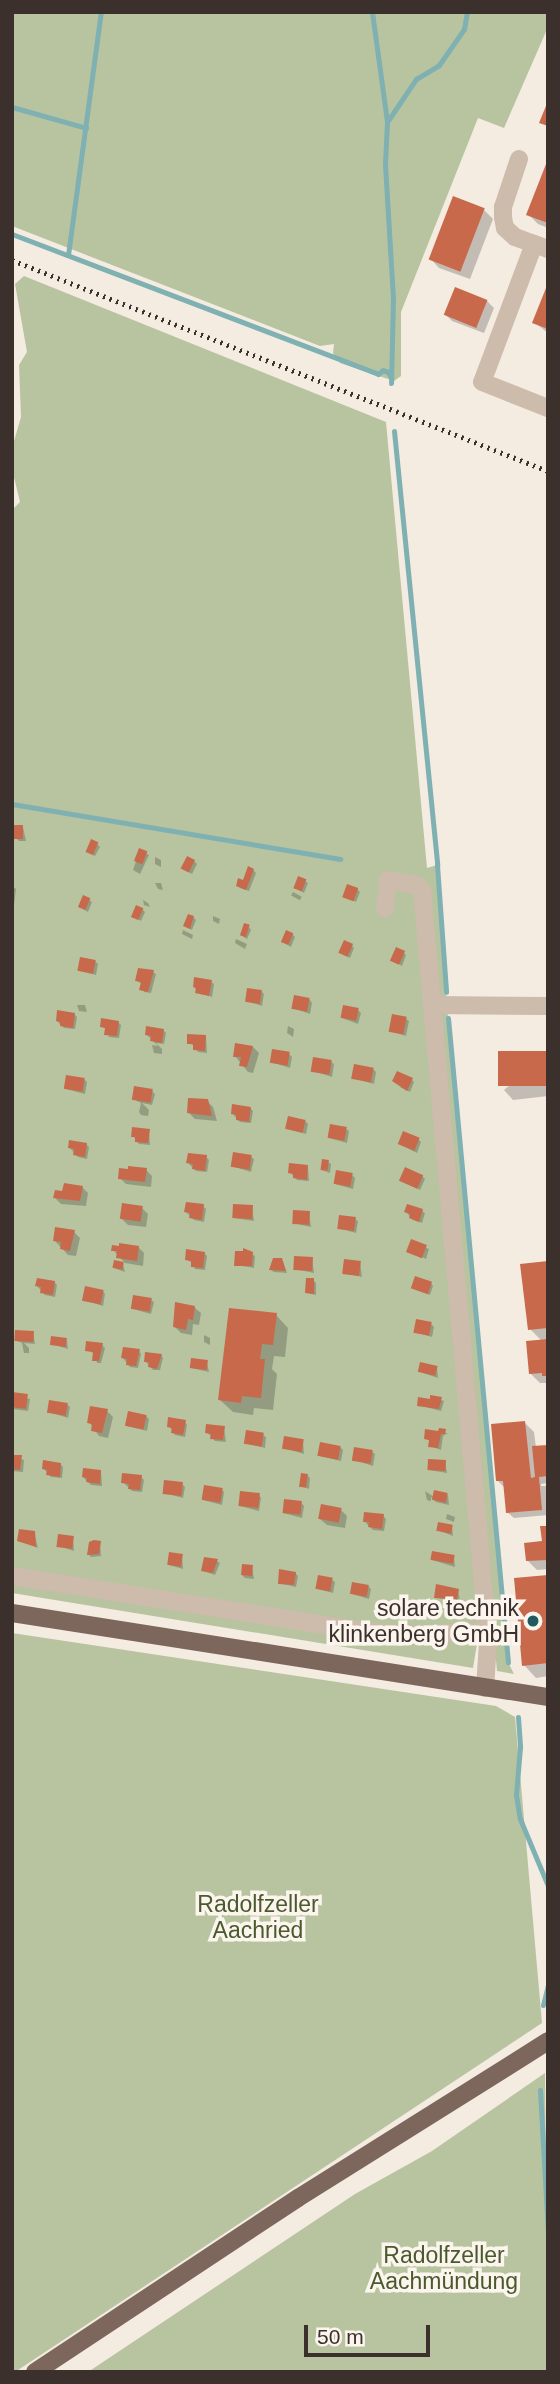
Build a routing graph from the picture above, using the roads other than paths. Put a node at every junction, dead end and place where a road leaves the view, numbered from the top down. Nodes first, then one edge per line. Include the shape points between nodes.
1 (519, 159) dead end
2 (541, 247) edge
3 (548, 408) edge
4 (385, 908) dead end
5 (432, 1006) junction
6 (548, 1006) edge
7 (12, 1576) edge
8 (12, 1613) edge
9 (487, 1631) junction
10 (485, 1688) junction
11 (548, 1698) edge
12 (548, 2041) edge
13 (35, 2372) edge

1 - 2 street via 503,208 505,228
2 - 3 street via 482,382
4 - 5 street via 388,880 422,890
5 - 6 street
5 - 9 street
7 - 9 street via 362,1631 415,1635
8 - 10 main road
9 - 10 street
10 - 11 main road
12 - 13 main road via 298,2198

